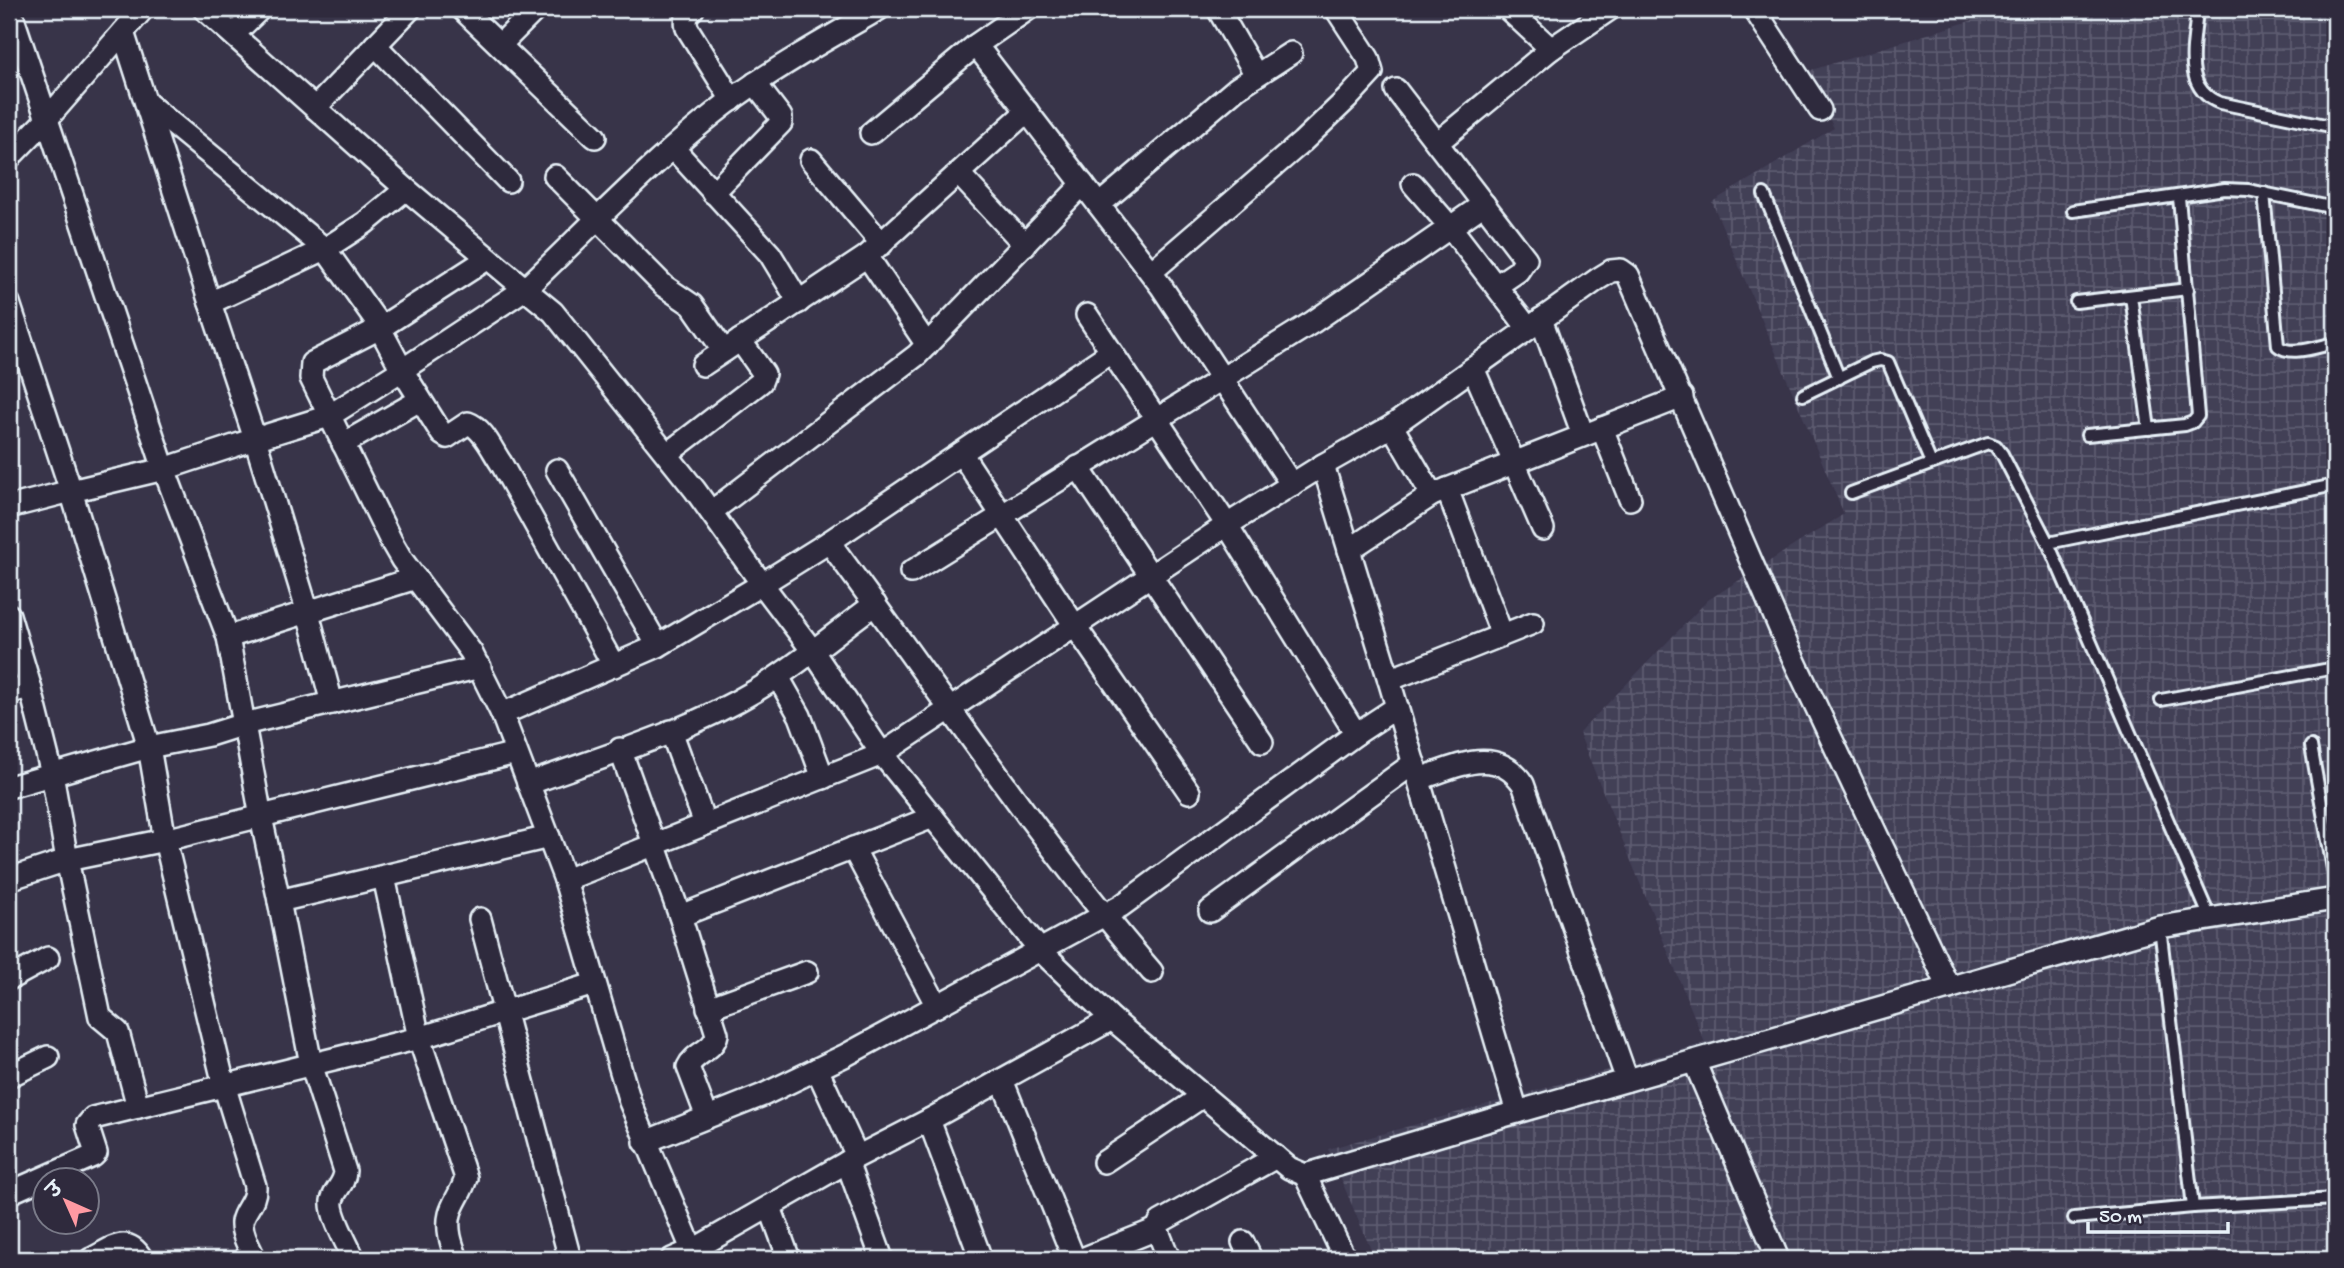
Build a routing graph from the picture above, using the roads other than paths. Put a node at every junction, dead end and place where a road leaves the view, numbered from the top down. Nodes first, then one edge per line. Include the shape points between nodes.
1 (10, 9) edge
2 (143, 9) edge
3 (204, 9) edge
4 (260, 9) edge
5 (410, 9) edge
6 (462, 9) edge
7 (536, 9) edge
8 (693, 9) edge
9 (879, 9) edge
10 (1028, 9) edge
11 (1218, 9) edge
12 (1336, 9) edge
13 (1507, 9) edge
14 (1610, 9) edge
15 (1754, 9) edge
16 (2197, 9) edge
17 (845, 17) edge
18 (123, 33) junction
19 (234, 34) junction
20 (375, 45) junction
21 (500, 45) junction
22 (976, 45) junction
23 (1551, 49) junction
24 (1291, 53) dead end
25 (1255, 75) junction
26 (755, 83) junction
27 (1396, 90) dead end
28 (732, 100) junction
29 (148, 104) junction
30 (315, 108) junction
31 (1820, 110) dead end
32 (1027, 111) junction
33 (47, 119) junction
34 (2335, 127) edge
35 (870, 133) dead end
36 (595, 137) dead end
37 (1437, 143) junction
38 (674, 149) junction
39 (9, 158) edge
40 (811, 160) dead end
41 (959, 174) junction
42 (555, 176) dead end
43 (508, 181) dead end
44 (1083, 184) junction
45 (1413, 184) dead end
46 (406, 189) junction
47 (713, 193) junction
48 (2264, 193) junction
49 (1764, 194) dead end
50 (2179, 197) junction
51 (1484, 204) junction
52 (1099, 205) junction
53 (2335, 208) edge
54 (2073, 211) dead end
55 (599, 219) junction
56 (1451, 228) junction
57 (1025, 245) junction
58 (325, 249) junction
59 (874, 250) junction
60 (487, 259) junction
61 (1151, 272) junction
62 (1496, 286) junction
63 (526, 289) junction
64 (2188, 289) junction
65 (2131, 296) junction
66 (799, 302) junction
67 (2076, 302) dead end
68 (9, 303) edge
69 (210, 303) junction
70 (1087, 315) dead end
71 (1535, 324) junction
72 (380, 328) junction
73 (2335, 342) edge
74 (927, 345) junction
75 (732, 346) junction
76 (1111, 352) junction
77 (703, 365) dead end
78 (1473, 368) junction
79 (401, 370) junction
80 (1222, 378) junction
81 (1839, 378) junction
82 (1803, 395) dead end
83 (1682, 397) junction
84 (420, 400) junction
85 (329, 416) junction
86 (1156, 419) junction
87 (1392, 426) junction
88 (2149, 429) junction
89 (1593, 432) junction
90 (2087, 435) dead end
91 (255, 439) junction
92 (343, 444) junction
93 (961, 453) junction
94 (667, 454) junction
95 (1515, 462) junction
96 (1931, 463) junction
97 (1323, 466) junction
98 (1078, 467) junction
99 (164, 469) junction
100 (557, 470) dead end
101 (1292, 485) junction
102 (2335, 485) edge
103 (71, 491) junction
104 (1439, 492) junction
105 (1851, 493) dead end
106 (1630, 499) dead end
107 (9, 507) edge
108 (711, 512) junction
109 (1002, 514) junction
110 (1227, 525) junction
111 (1543, 529) dead end
112 (829, 542) junction
113 (2048, 542) junction
114 (1349, 550) junction
115 (911, 572) dead end
116 (1152, 575) junction
117 (416, 578) junction
118 (762, 584) junction
119 (875, 604) junction
120 (308, 613) junction
121 (9, 615) edge
122 (1533, 623) dead end
123 (1075, 626) junction
124 (1502, 635) junction
125 (228, 637) junction
126 (658, 646) junction
127 (812, 650) junction
128 (614, 666) junction
129 (480, 667) junction
130 (2335, 667) edge
131 (778, 677) junction
132 (1389, 680) junction
133 (30, 686) junction
134 (9, 692) edge
135 (2161, 700) dead end
136 (332, 703) junction
137 (1397, 706) junction
138 (949, 710) junction
139 (502, 714) junction
140 (244, 724) junction
141 (671, 731) junction
142 (1356, 734) junction
143 (1262, 742) dead end
144 (2311, 746) dead end
145 (149, 747) junction
146 (620, 749) junction
147 (516, 753) junction
148 (882, 754) junction
149 (1416, 771) junction
150 (52, 774) junction
151 (823, 778) junction
152 (528, 784) junction
153 (9, 787) edge
154 (1189, 792) dead end
155 (261, 817) junction
156 (933, 817) junction
157 (705, 824) junction
158 (549, 837) junction
159 (164, 840) junction
160 (654, 845) junction
161 (853, 848) junction
162 (67, 860) junction
163 (384, 877) junction
164 (9, 879) edge
165 (565, 880) junction
166 (2335, 880) edge
167 (2335, 899) edge
168 (279, 901) junction
169 (1210, 911) dead end
170 (1103, 915) junction
171 (680, 916) junction
172 (2210, 918) junction
173 (480, 919) dead end
174 (2160, 927) junction
175 (1040, 950) junction
176 (48, 958) dead end
177 (807, 972) dead end
178 (1152, 972) dead end
179 (9, 979) edge
180 (594, 984) junction
181 (1949, 988) junction
182 (937, 1006) junction
183 (708, 1008) junction
184 (503, 1012) junction
185 (1112, 1019) junction
186 (419, 1038) junction
187 (48, 1057) dead end
188 (1694, 1061) junction
189 (311, 1065) junction
190 (817, 1069) junction
191 (9, 1076) edge
192 (1002, 1080) junction
193 (1627, 1080) junction
194 (224, 1085) junction
195 (1203, 1096) junction
196 (138, 1107) junction
197 (1517, 1112) junction
198 (707, 1117) junction
199 (929, 1120) junction
200 (645, 1142) junction
201 (1276, 1157) junction
202 (852, 1159) junction
203 (1104, 1162) dead end
204 (1305, 1175) junction
205 (9, 1193) edge
206 (2335, 1199) edge
207 (770, 1207) junction
208 (2193, 1207) junction
209 (2074, 1219) dead end
210 (1157, 1229) junction
211 (695, 1255) edge
212 (91, 1259) edge
213 (142, 1259) edge
214 (255, 1259) edge
215 (354, 1259) edge
216 (457, 1259) edge
217 (570, 1259) edge
218 (672, 1259) edge
219 (789, 1259) edge
220 (883, 1259) edge
221 (981, 1259) edge
222 (1074, 1259) edge
223 (1082, 1259) edge
224 (1169, 1259) edge
225 (1345, 1259) edge
226 (1778, 1259) edge

1 - 33 street
2 - 18 street
3 - 19 street
4 - 19 street
5 - 20 street
6 - 21 street
7 - 21 street
8 - 28 street via 685,21 687,28
9 - 17 street
10 - 22 street
11 - 25 street
12 - 61 street via 1372,72 1302,142
13 - 23 street
14 - 23 street
15 - 31 street
16 - 34 lane via 2193,71 2207,99
17 - 26 street
18 - 29 street
18 - 33 street
19 - 30 street
20 - 30 street
20 - 43 street
21 - 36 street
22 - 32 street
22 - 35 street
23 - 37 street
24 - 25 street
25 - 52 street
26 - 28 street
26 - 47 street via 781,117 780,123
27 - 37 street
28 - 38 street
29 - 58 street
29 - 69 street
30 - 46 street
32 - 41 street
32 - 44 street
33 - 39 street
33 - 99 street
37 - 51 street
38 - 47 street
38 - 55 street
40 - 59 street
41 - 57 street
41 - 59 street
42 - 55 street
44 - 52 street
44 - 57 street
45 - 56 street
46 - 58 street
46 - 60 street
47 - 66 street via 770,254
48 - 50 lane via 2225,189
48 - 53 lane
48 - 73 lane via 2278,346 2291,351
49 - 81 lane
50 - 54 lane
50 - 64 lane
51 - 56 street
51 - 62 street via 1526,259 1518,271
52 - 61 street
55 - 63 street
55 - 75 street via 663,286 692,305
56 - 62 street
56 - 80 street
57 - 74 street
58 - 69 street
58 - 72 street
59 - 66 street
59 - 74 street
60 - 63 street
60 - 72 street
61 - 80 street
62 - 71 street
63 - 79 street
63 - 94 street via 552,312
64 - 65 lane
64 - 88 lane via 2197,416 2185,425
65 - 67 lane
65 - 88 lane
66 - 75 street
68 - 103 street
69 - 91 street
70 - 76 street
71 - 78 street
71 - 83 street via 1598,279 1621,270 1628,275
71 - 89 street
72 - 79 street
72 - 85 street via 312,363 311,378
74 - 108 street
75 - 77 street
75 - 94 street via 761,367 761,382
76 - 86 street
76 - 93 street
78 - 87 street
78 - 95 street
79 - 84 street
79 - 85 street
80 - 86 street
80 - 101 street
81 - 82 lane
81 - 96 lane via 1871,362 1888,362
83 - 89 street
83 - 181 street via 1788,646
84 - 92 street
84 - 128 street via 447,437 468,423 481,433
85 - 91 street
85 - 92 street
86 - 98 street
86 - 110 street
87 - 97 street
87 - 104 street
88 - 90 lane
89 - 95 street
89 - 106 street
91 - 99 street
91 - 120 street
92 - 117 street via 391,541
93 - 109 street
93 - 112 street
94 - 108 street
95 - 104 street
95 - 111 street
96 - 105 lane
96 - 113 lane via 1976,446 1996,446
97 - 101 street
97 - 114 street
98 - 109 street
98 - 116 street
99 - 103 street
99 - 125 street
100 - 126 street
101 - 110 street
102 - 113 lane
103 - 107 street
103 - 145 street
104 - 114 street
104 - 124 street
108 - 118 street
109 - 115 street
109 - 123 street
110 - 116 street
110 - 142 street
112 - 118 street
112 - 119 street
113 - 172 lane
114 - 132 street
116 - 123 street
116 - 143 street
117 - 120 street
117 - 129 street
118 - 126 street
118 - 127 street
119 - 127 street
119 - 138 street
120 - 125 street
120 - 136 street
121 - 133 street
122 - 124 street
123 - 138 street
123 - 154 street
124 - 132 street
125 - 140 street
126 - 128 street
127 - 131 street
127 - 148 street
128 - 139 street
129 - 136 street
129 - 139 street
130 - 135 lane
131 - 141 street
131 - 151 street via 800,716
132 - 137 street
133 - 134 street
133 - 150 street
136 - 140 street
137 - 142 street
137 - 149 street
138 - 148 street
138 - 170 street
139 - 147 street
140 - 145 street
140 - 155 street
141 - 146 street
141 - 157 street
142 - 170 street
144 - 166 lane
145 - 150 street
145 - 159 street
146 - 152 street
146 - 160 street
147 - 152 street
147 - 155 street
148 - 151 street
148 - 156 street
149 - 169 street
149 - 193 street via 1489,760 1516,774 1524,785
149 - 197 street
150 - 153 street
150 - 162 street
151 - 157 street
152 - 158 street
155 - 159 street
155 - 168 street
156 - 161 street
156 - 175 street
157 - 160 street
158 - 163 street
158 - 165 street
159 - 162 street
159 - 194 street
160 - 165 street
160 - 171 street
161 - 171 street
161 - 182 street
162 - 164 street
162 - 196 street via 100,1017 118,1032
163 - 168 street
163 - 186 street
165 - 180 street
167 - 172 street
168 - 189 street
170 - 175 street
170 - 178 street
171 - 183 street
172 - 174 street
173 - 184 street
174 - 181 street
174 - 208 lane
175 - 182 street
175 - 185 street
176 - 179 street
177 - 183 street
180 - 184 street
180 - 200 street
181 - 188 street
182 - 190 street
183 - 198 street via 715,1041 688,1067
184 - 186 street
184 - 217 street
185 - 192 street
185 - 195 street
186 - 189 street
186 - 216 street via 466,1178 450,1213 450,1240
187 - 191 street
188 - 193 street
188 - 226 street
189 - 194 street
189 - 215 street via 345,1171 332,1208
190 - 198 street
190 - 202 street
192 - 199 street
192 - 222 street
193 - 197 street
194 - 196 street
194 - 214 street via 255,1186 253,1203 242,1220
195 - 201 street
195 - 203 street
196 - 205 street via 88,1120 93,1156
197 - 204 street
198 - 200 street
199 - 202 street
199 - 221 street
200 - 211 street
201 - 204 street
201 - 210 street via 1169,1215
202 - 207 street
202 - 220 street
204 - 225 street
206 - 208 lane
207 - 211 street
207 - 219 street
208 - 209 lane
210 - 223 street
210 - 224 street
211 - 218 street
212 - 213 street via 127,1244 135,1247

